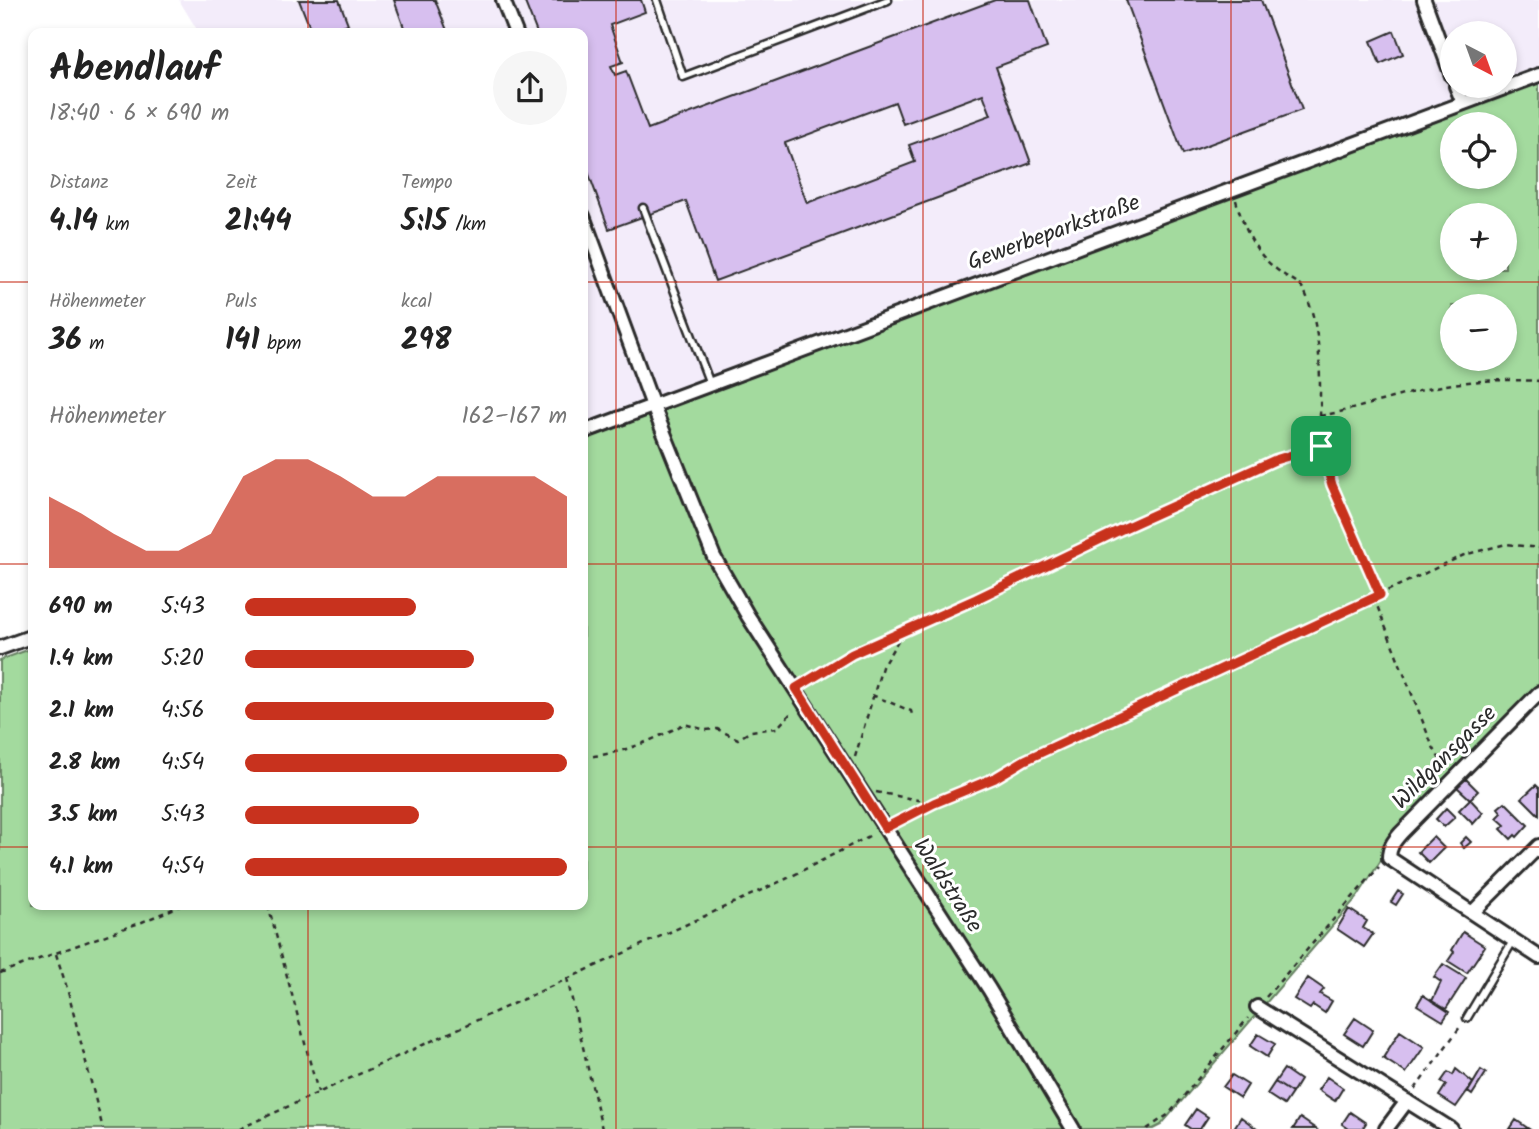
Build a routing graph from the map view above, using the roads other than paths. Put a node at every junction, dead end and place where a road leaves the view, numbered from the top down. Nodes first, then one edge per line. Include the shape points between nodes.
1 (503, 0) edge
2 (657, 0) edge
3 (888, 0) edge
4 (1424, 0) edge
5 (514, 28) edge
6 (1440, 43) edge
7 (1539, 75) edge
8 (1460, 98) edge
9 (1462, 103) junction
10 (643, 208) dead end
11 (588, 230) edge
12 (710, 384) junction
13 (653, 406) junction
14 (588, 430) edge
15 (28, 638) edge
16 (0, 648) edge
17 (1539, 693) edge
18 (1539, 846) edge
19 (1473, 912) junction
20 (1513, 941) junction
21 (1539, 957) edge
22 (1257, 1007) road end
23 (1467, 1018) road end
24 (1407, 1101) junction
25 (1073, 1129) edge
26 (1386, 1129) edge
27 (1451, 1129) edge

1 - 5 street
2 - 3 lane via 683,77
4 - 6 street
7 - 9 street, Gewerbeparkstraße
8 - 9 street
9 - 12 street, Gewerbeparkstraße
10 - 12 lane
11 - 13 street, Waldstraße
12 - 13 street, Gewerbeparkstraße
13 - 14 street, Gewerbeparkstraße
13 - 25 street, Waldstraße via 714,557 748,616 989,989
15 - 16 street
17 - 19 street, Wildgansgasse via 1392,844 1389,858
18 - 19 street
19 - 20 street
20 - 21 street
20 - 23 lane
22 - 24 street
24 - 26 street
24 - 27 street

